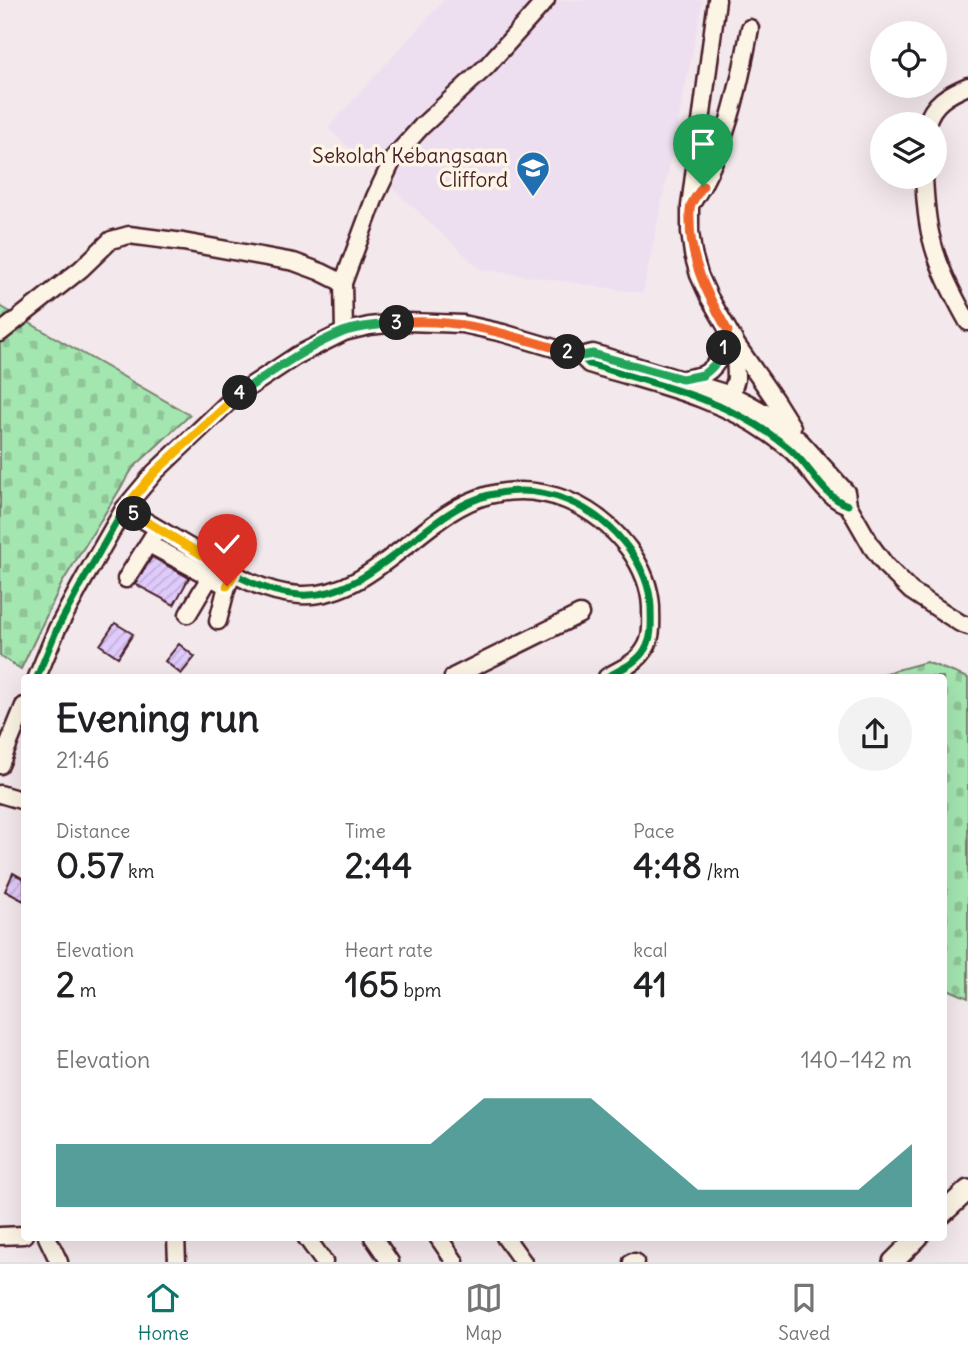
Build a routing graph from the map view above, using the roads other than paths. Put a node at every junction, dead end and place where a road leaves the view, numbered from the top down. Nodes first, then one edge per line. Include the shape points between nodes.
1 (546, 0) edge
2 (717, 0) edge
3 (750, 28) dead end
4 (968, 86) edge
5 (932, 112) edge
6 (925, 189) edge
7 (690, 206) junction
8 (343, 283) junction
9 (968, 322) edge
10 (344, 332) junction
11 (0, 333) edge
12 (731, 336) junction
13 (581, 356) junction
14 (682, 379) junction
15 (731, 395) junction
16 (701, 399) junction
17 (743, 418) junction
18 (801, 442) junction
19 (848, 505) junction
20 (124, 509) junction
21 (158, 528) junction
22 (149, 544) junction
23 (210, 577) junction
24 (126, 579) dead end
25 (230, 580) junction
26 (188, 614) dead end
27 (580, 614) dead end
28 (218, 621) dead end
29 (964, 624) edge
30 (968, 640) edge
31 (38, 674) edge
32 (459, 674) edge
33 (612, 674) edge
34 (21, 713) edge
35 (0, 765) edge
36 (0, 794) edge
37 (21, 800) edge
38 (968, 1190) edge
39 (947, 1209) edge
40 (21, 1235) edge
41 (0, 1236) edge
42 (49, 1241) edge
43 (176, 1241) edge
44 (309, 1241) edge
45 (376, 1241) edge
46 (441, 1241) edge
47 (508, 1241) edge
48 (912, 1241) edge
49 (59, 1262) edge
50 (177, 1262) edge
51 (324, 1262) edge
52 (390, 1262) edge
53 (455, 1262) edge
54 (523, 1262) edge
55 (893, 1262) edge

1 - 8 street via 487,66 394,157
2 - 7 street
3 - 7 street via 726,130
4 - 5 street
6 - 9 street via 937,259
7 - 12 street via 699,275
8 - 10 street
8 - 11 street via 294,262 129,235 111,240
10 - 13 street via 407,322 463,324
10 - 20 street via 296,356 234,397 155,472
12 - 14 street via 709,370
12 - 15 street via 736,379
12 - 18 street
13 - 14 street via 593,354
13 - 16 street via 589,365
14 - 15 street
15 - 16 street
15 - 17 street
15 - 18 street via 772,417
16 - 17 street
17 - 19 street via 795,453 835,501
18 - 19 street via 846,492
19 - 29 street via 886,566 911,591
20 - 21 street
20 - 31 street via 57,629
21 - 22 street
21 - 25 street
22 - 23 street
22 - 24 street
23 - 25 street
23 - 26 street
25 - 28 street
25 - 33 street via 299,595 326,592 376,569 471,500 509,492 554,495 603,520 637,560 647,582 649,641 635,661
27 - 32 street
29 - 30 street via 961,632
34 - 35 street
36 - 37 street
38 - 39 main road
40 - 41 street
42 - 49 street
43 - 50 street
44 - 51 street
45 - 52 street
46 - 53 street
47 - 54 street
48 - 55 main road

